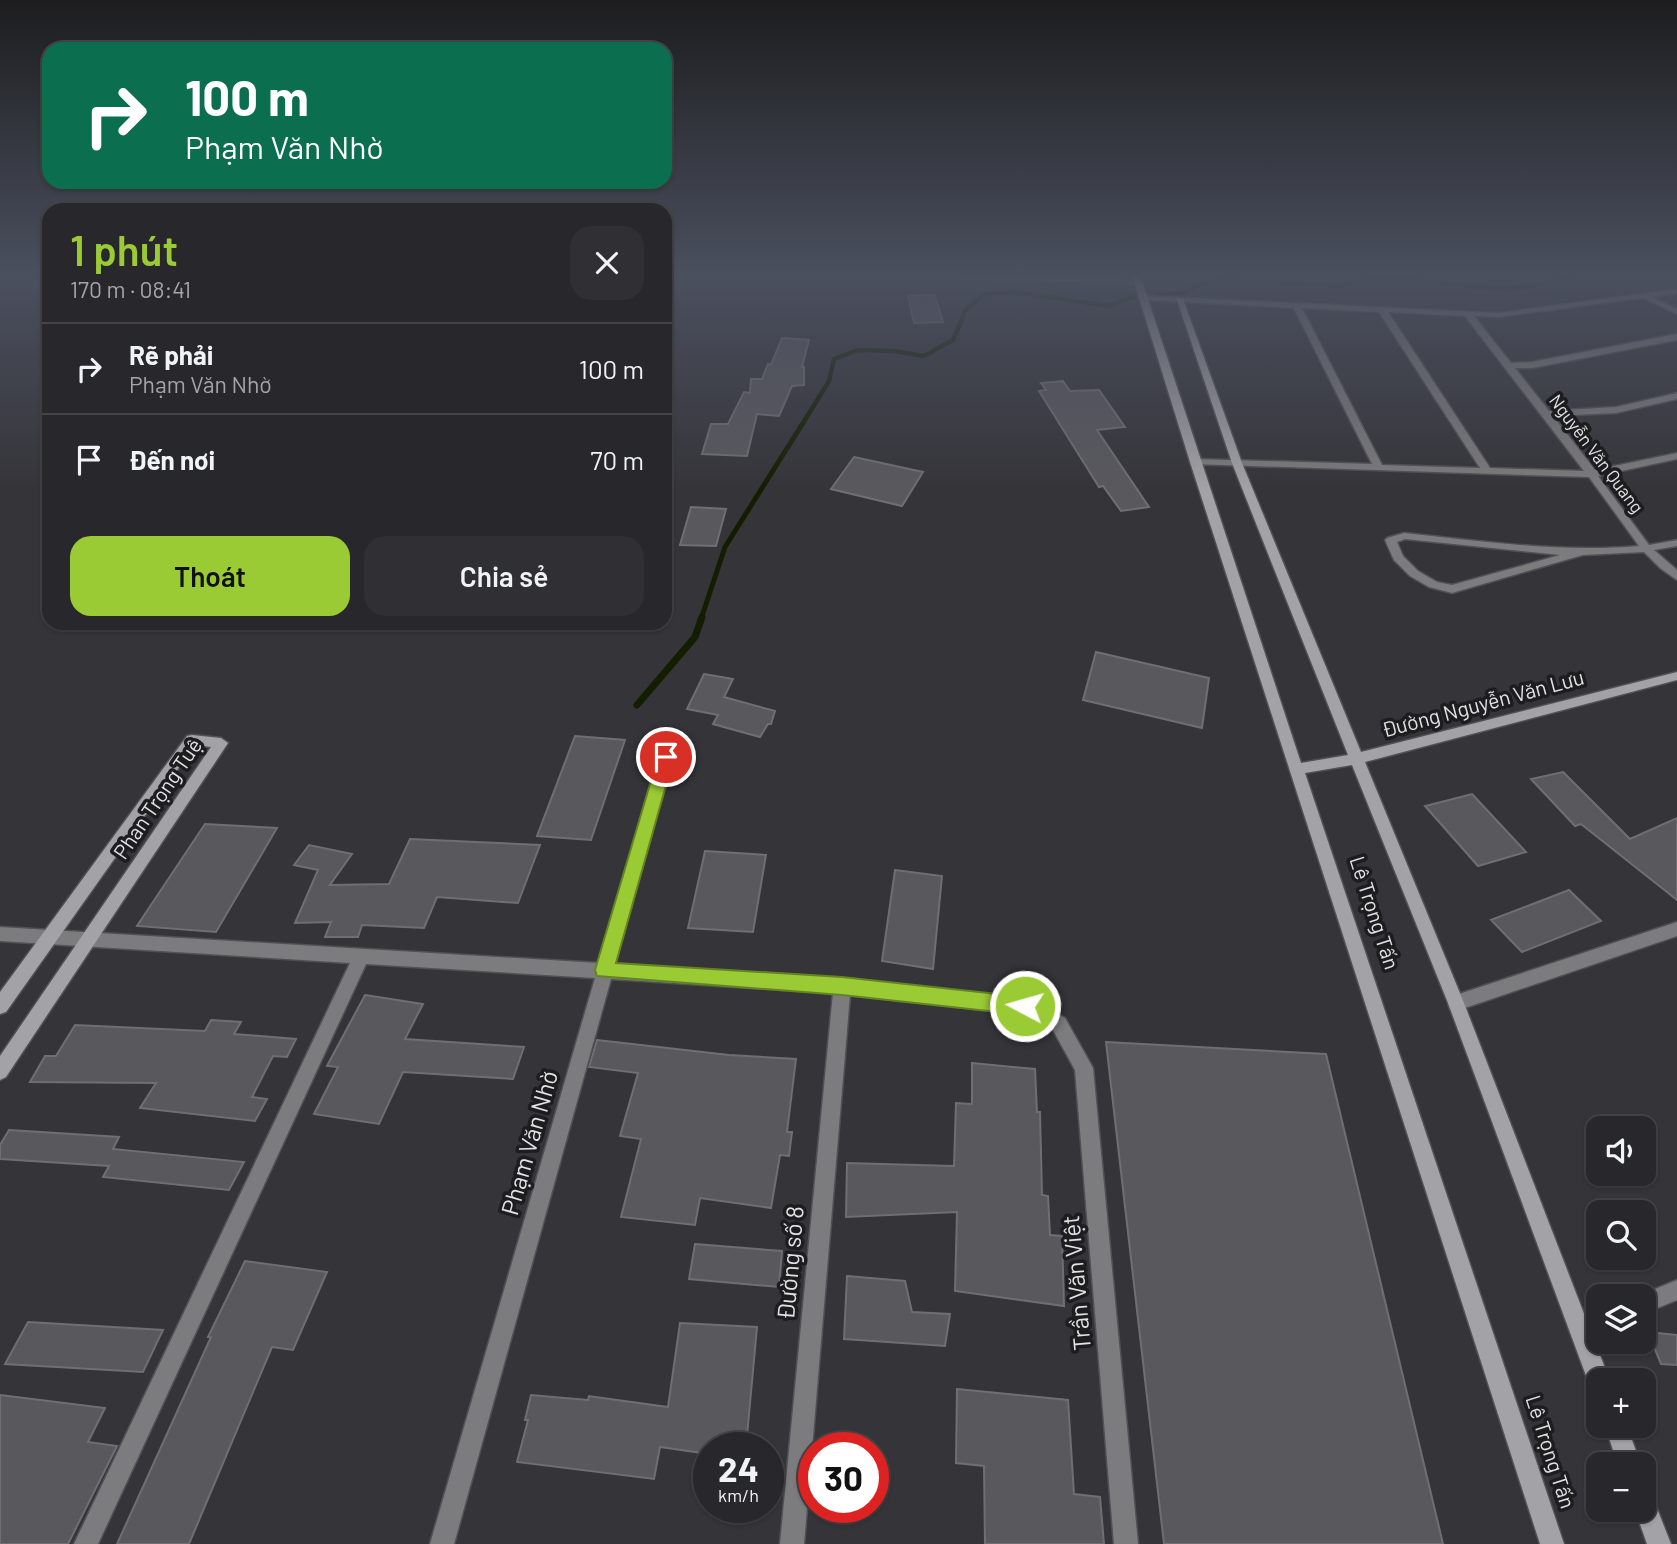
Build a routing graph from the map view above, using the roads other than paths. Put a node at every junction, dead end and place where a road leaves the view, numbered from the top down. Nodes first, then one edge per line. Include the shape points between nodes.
1 (1161, 347) edge
2 (1196, 347) edge
3 (1318, 347) edge
4 (1406, 347) edge
5 (1494, 347) edge
6 (1625, 347) edge
7 (1509, 366) junction
8 (1677, 396) edge
9 (1546, 415) junction
10 (1677, 456) edge
11 (1195, 462) junction
12 (1237, 463) junction
13 (1379, 468) junction
14 (1487, 471) junction
15 (1592, 474) junction
16 (1677, 542) edge
17 (1647, 550) junction
18 (1579, 553) junction
19 (1677, 576) edge
20 (1677, 676) edge
21 (666, 757) dead end
22 (1356, 759) junction
23 (1298, 769) junction
24 (1677, 929) edge
25 (0, 934) edge
26 (50, 937) junction
27 (90, 939) junction
28 (362, 955) junction
29 (604, 970) junction
30 (842, 986) junction
31 (1456, 1003) junction
32 (0, 1006) edge
33 (0, 1071) edge
34 (1677, 1290) edge
35 (1656, 1299) edge
36 (1586, 1319) edge
37 (1651, 1522) edge
38 (86, 1544) edge
39 (442, 1544) edge
40 (792, 1544) edge
41 (1126, 1544) edge
42 (1552, 1544) edge
43 (1659, 1544) edge

1 - 11 street, Lê Trọng Tấn
2 - 12 street, Lê Trọng Tấn
3 - 13 street
4 - 14 street
5 - 7 street, Nguyễn Văn Quang
6 - 7 street
7 - 9 street, Nguyễn Văn Quang
8 - 9 street via 1616,410
9 - 15 street, Nguyễn Văn Quang
10 - 15 street
11 - 12 street
11 - 23 street, Lê Trọng Tấn
12 - 13 street
12 - 22 street, Lê Trọng Tấn
13 - 14 street
14 - 15 street
15 - 17 street, Nguyễn Văn Quang
16 - 17 street
17 - 18 street
17 - 19 street, Nguyễn Văn Quang
18 - 18 street via 1404,536 1391,540 1401,561 1443,589
20 - 22 street, Đường Nguyễn Văn Lưu
21 - 29 street, Phạm Văn Nhờ
22 - 23 street, Đường Nguyễn Văn Lưu
22 - 31 street, Lê Trọng Tấn
23 - 42 street, Lê Trọng Tấn
24 - 31 street
25 - 26 street
26 - 27 street
26 - 27 street, Phan Trọng Tuệ via 192,740 221,743
26 - 32 street, Phan Trọng Tuệ
27 - 28 street
27 - 33 street, Phan Trọng Tuệ
28 - 29 street
28 - 38 street
29 - 30 street
29 - 39 street, Phạm Văn Nhờ
30 - 40 street, Đường số 8
30 - 41 street, Trần Văn Việt via 1025,1006 1059,1024 1084,1068
31 - 36 street, Lê Trọng Tấn
34 - 35 street
37 - 43 street

